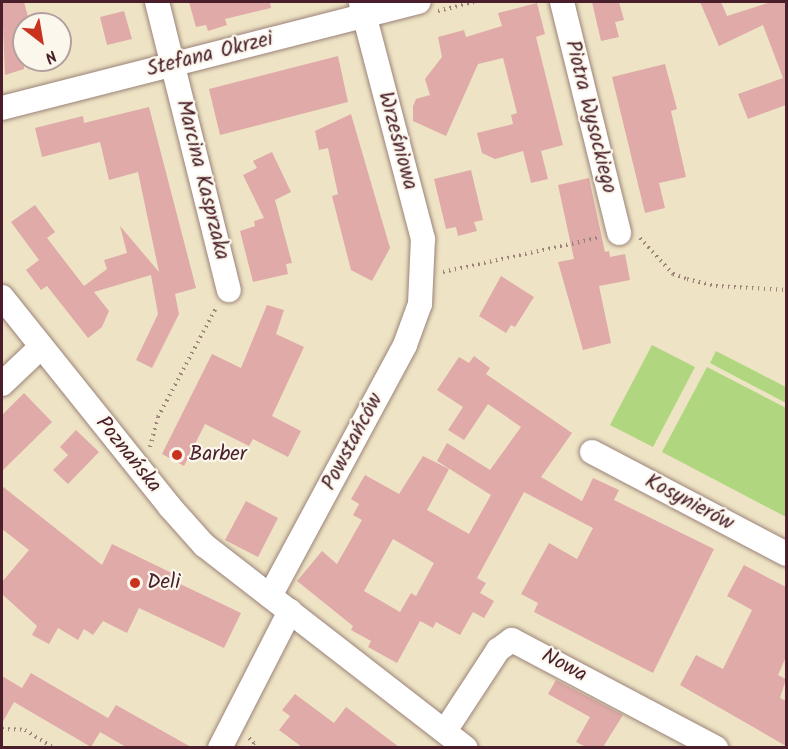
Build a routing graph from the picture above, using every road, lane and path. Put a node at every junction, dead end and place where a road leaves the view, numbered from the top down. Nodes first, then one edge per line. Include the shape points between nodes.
1 (157, 2) edge
2 (419, 2) edge
3 (562, 2) edge
4 (362, 8) edge
5 (173, 64) junction
6 (2, 108) edge
7 (619, 233) junction
8 (430, 274) junction
9 (229, 290) joint
10 (786, 290) edge
11 (2, 297) edge
12 (41, 347) junction
13 (2, 384) edge
14 (141, 448) dead end
15 (592, 452) dead end
16 (786, 554) edge
17 (270, 596) junction
18 (290, 611) junction
19 (2, 729) edge
20 (445, 731) junction
21 (246, 735) dead end
22 (54, 747) edge
23 (220, 747) edge
24 (251, 747) edge
25 (466, 747) edge
26 (716, 747) edge

1 - 5 street, Marcina Kasprzaka
2 - 4 street, Stefana Okrzei
3 - 7 street, Piotra Wysockiego
4 - 5 street, Stefana Okrzei
4 - 8 street, Wrześniowa
5 - 6 street, Stefana Okrzei
5 - 9 street, Marcina Kasprzaka
7 - 8 path
7 - 10 path via 634,232 673,274 687,279 716,286
8 - 17 street, Powstańców via 405,345
9 - 14 path via 168,395 148,456
11 - 12 street, Poznańska
12 - 13 street
12 - 17 street, Poznańska via 187,527
15 - 16 street, Kosynierów
17 - 18 street, Poznańska
18 - 20 street, Poznańska
18 - 23 street
19 - 22 path via 26,730
20 - 25 street, Poznańska
20 - 26 street, Nowa via 498,650 512,640
21 - 24 path via 254,743

